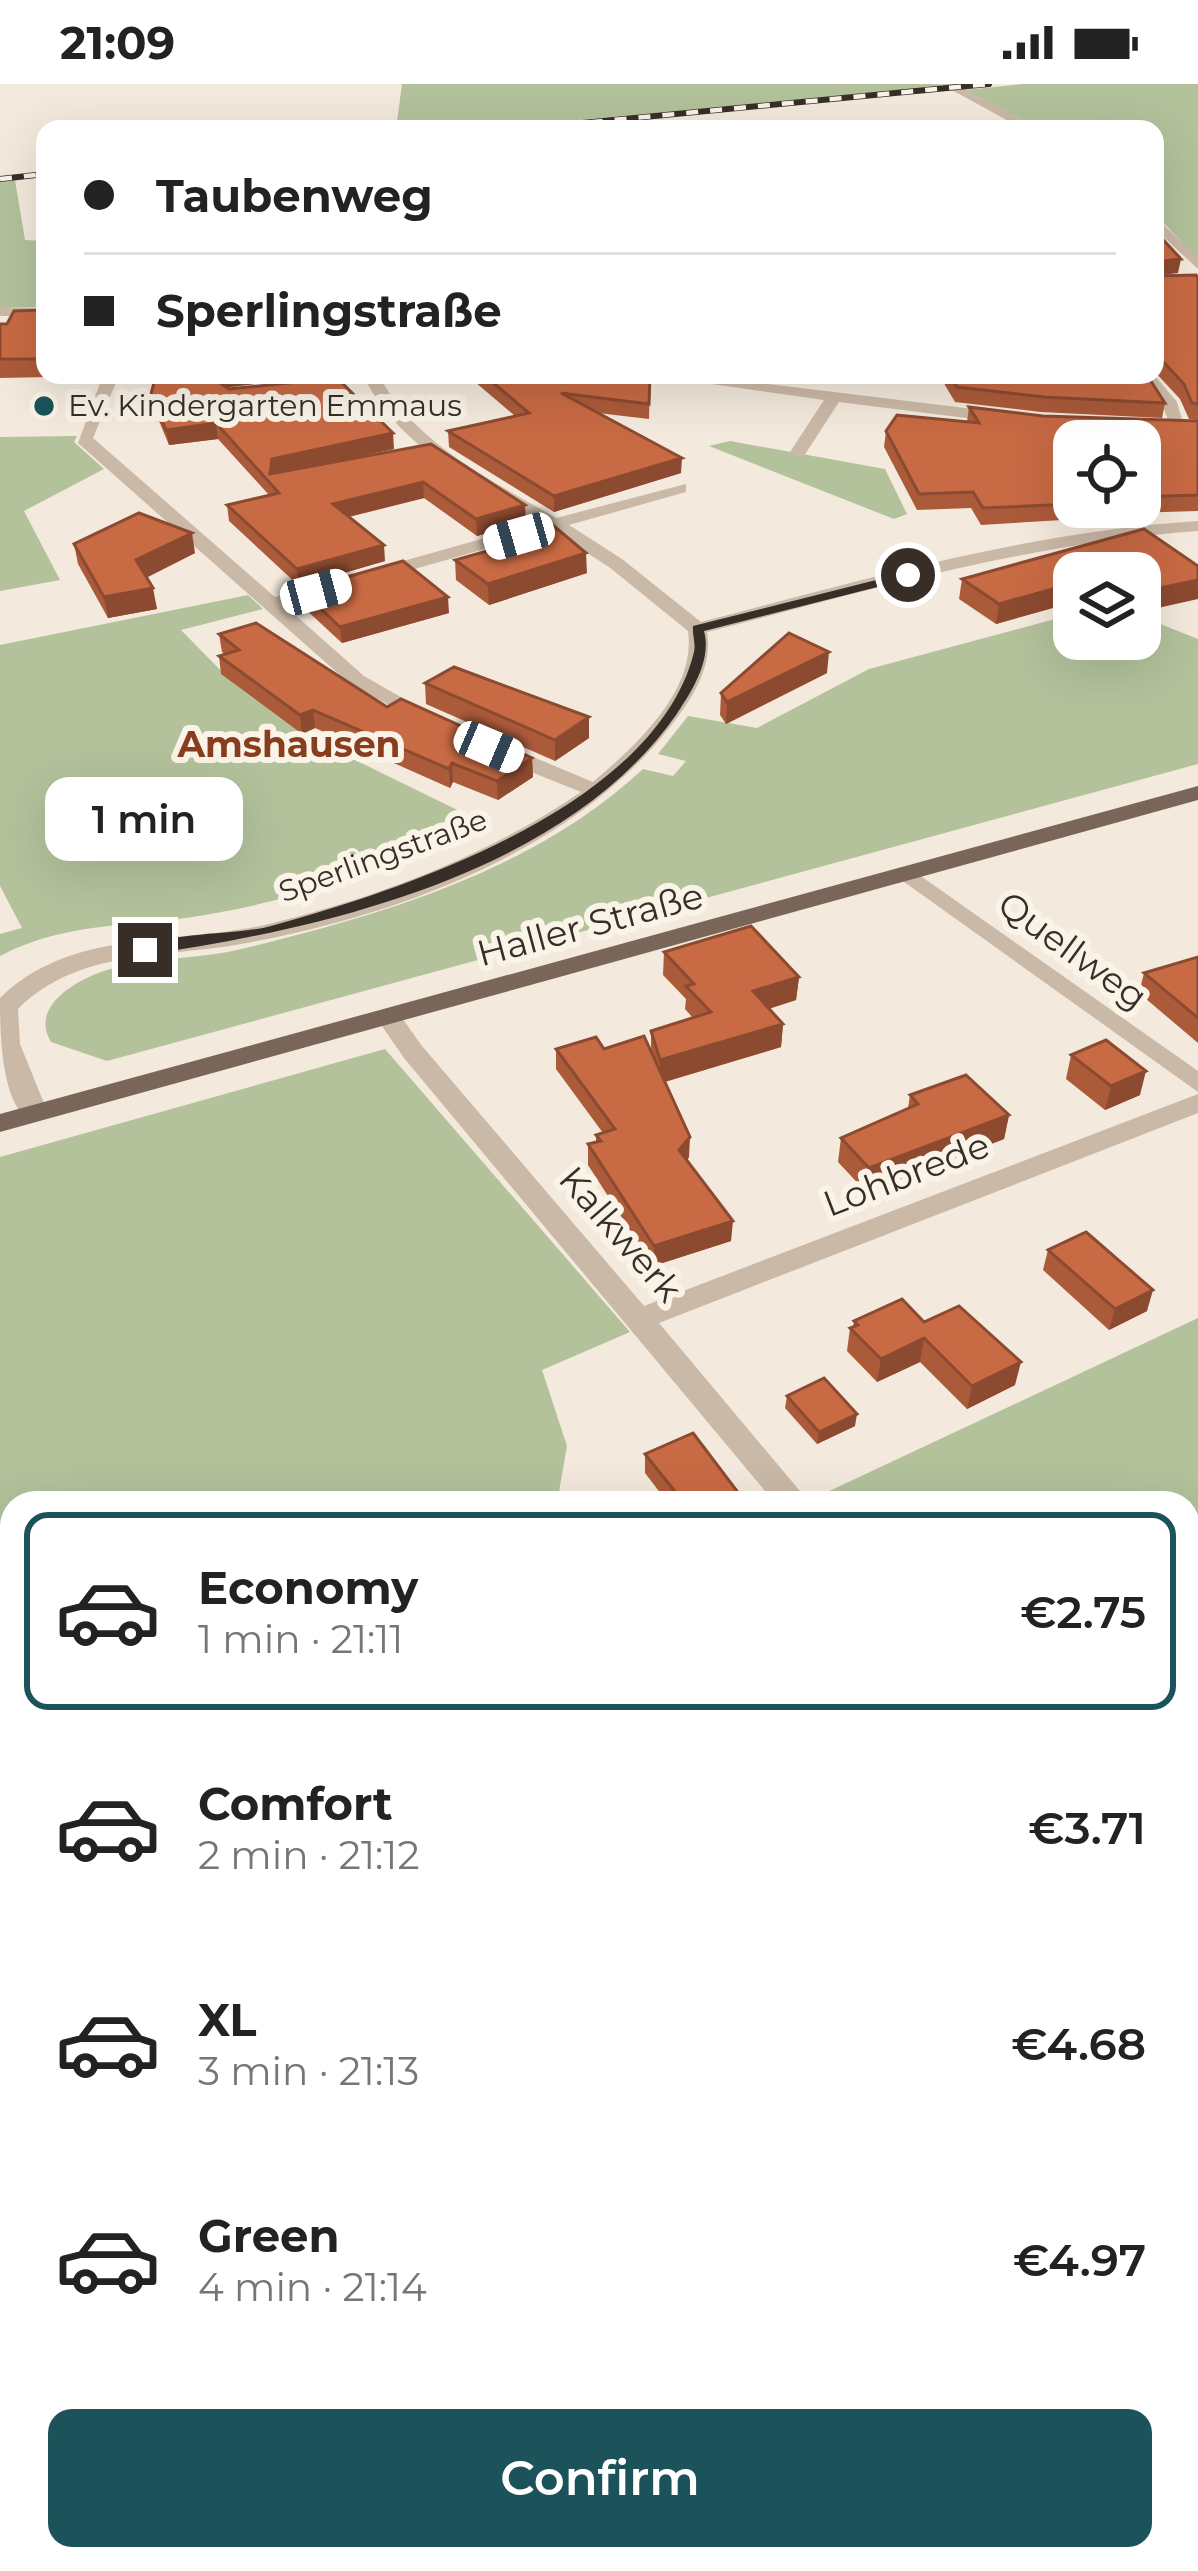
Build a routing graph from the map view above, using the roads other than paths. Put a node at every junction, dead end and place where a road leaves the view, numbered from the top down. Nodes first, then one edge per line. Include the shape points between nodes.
1 (946, 84) edge
2 (1015, 120) edge
3 (1164, 230) edge
4 (1198, 265) edge
5 (0, 312) edge
6 (36, 312) edge
7 (106, 384) edge
8 (376, 384) edge
9 (726, 384) edge
10 (1154, 384) edge
11 (834, 398) junction
12 (1020, 420) edge
13 (1189, 429) edge
14 (798, 452) dead end
15 (680, 488) dead end
16 (557, 526) junction
17 (1198, 526) edge
18 (272, 604) junction
19 (697, 629) junction
20 (597, 791) junction
21 (1198, 793) edge
22 (908, 874) junction
23 (10, 983) edge
24 (388, 1016) junction
25 (1198, 1084) edge
26 (1198, 1103) edge
27 (34, 1113) junction
28 (0, 1123) edge
29 (642, 1318) junction
30 (784, 1491) edge

1 - 2 street
3 - 4 street
5 - 6 street
7 - 18 street via 83,439
8 - 16 street via 426,451
9 - 11 street
10 - 13 street
11 - 12 street
11 - 14 street
15 - 16 street
16 - 18 street
16 - 19 street
17 - 19 street via 993,554
18 - 20 street via 357,680 463,736
19 - 20 street, Sperlingstraße via 702,648 682,697 648,744
20 - 23 street, Sperlingstraße via 513,844 393,893 268,932 75,960
21 - 22 main road, Haller Straße
22 - 24 main road, Haller Straße
22 - 25 street, Quellweg
23 - 27 street, Sperlingstraße via 8,1044
24 - 27 main road, Haller Straße
24 - 29 street, Kalkwerk
26 - 29 street, Lohbrede
27 - 28 main road, Haller Straße
29 - 30 street, Kalkwerk

